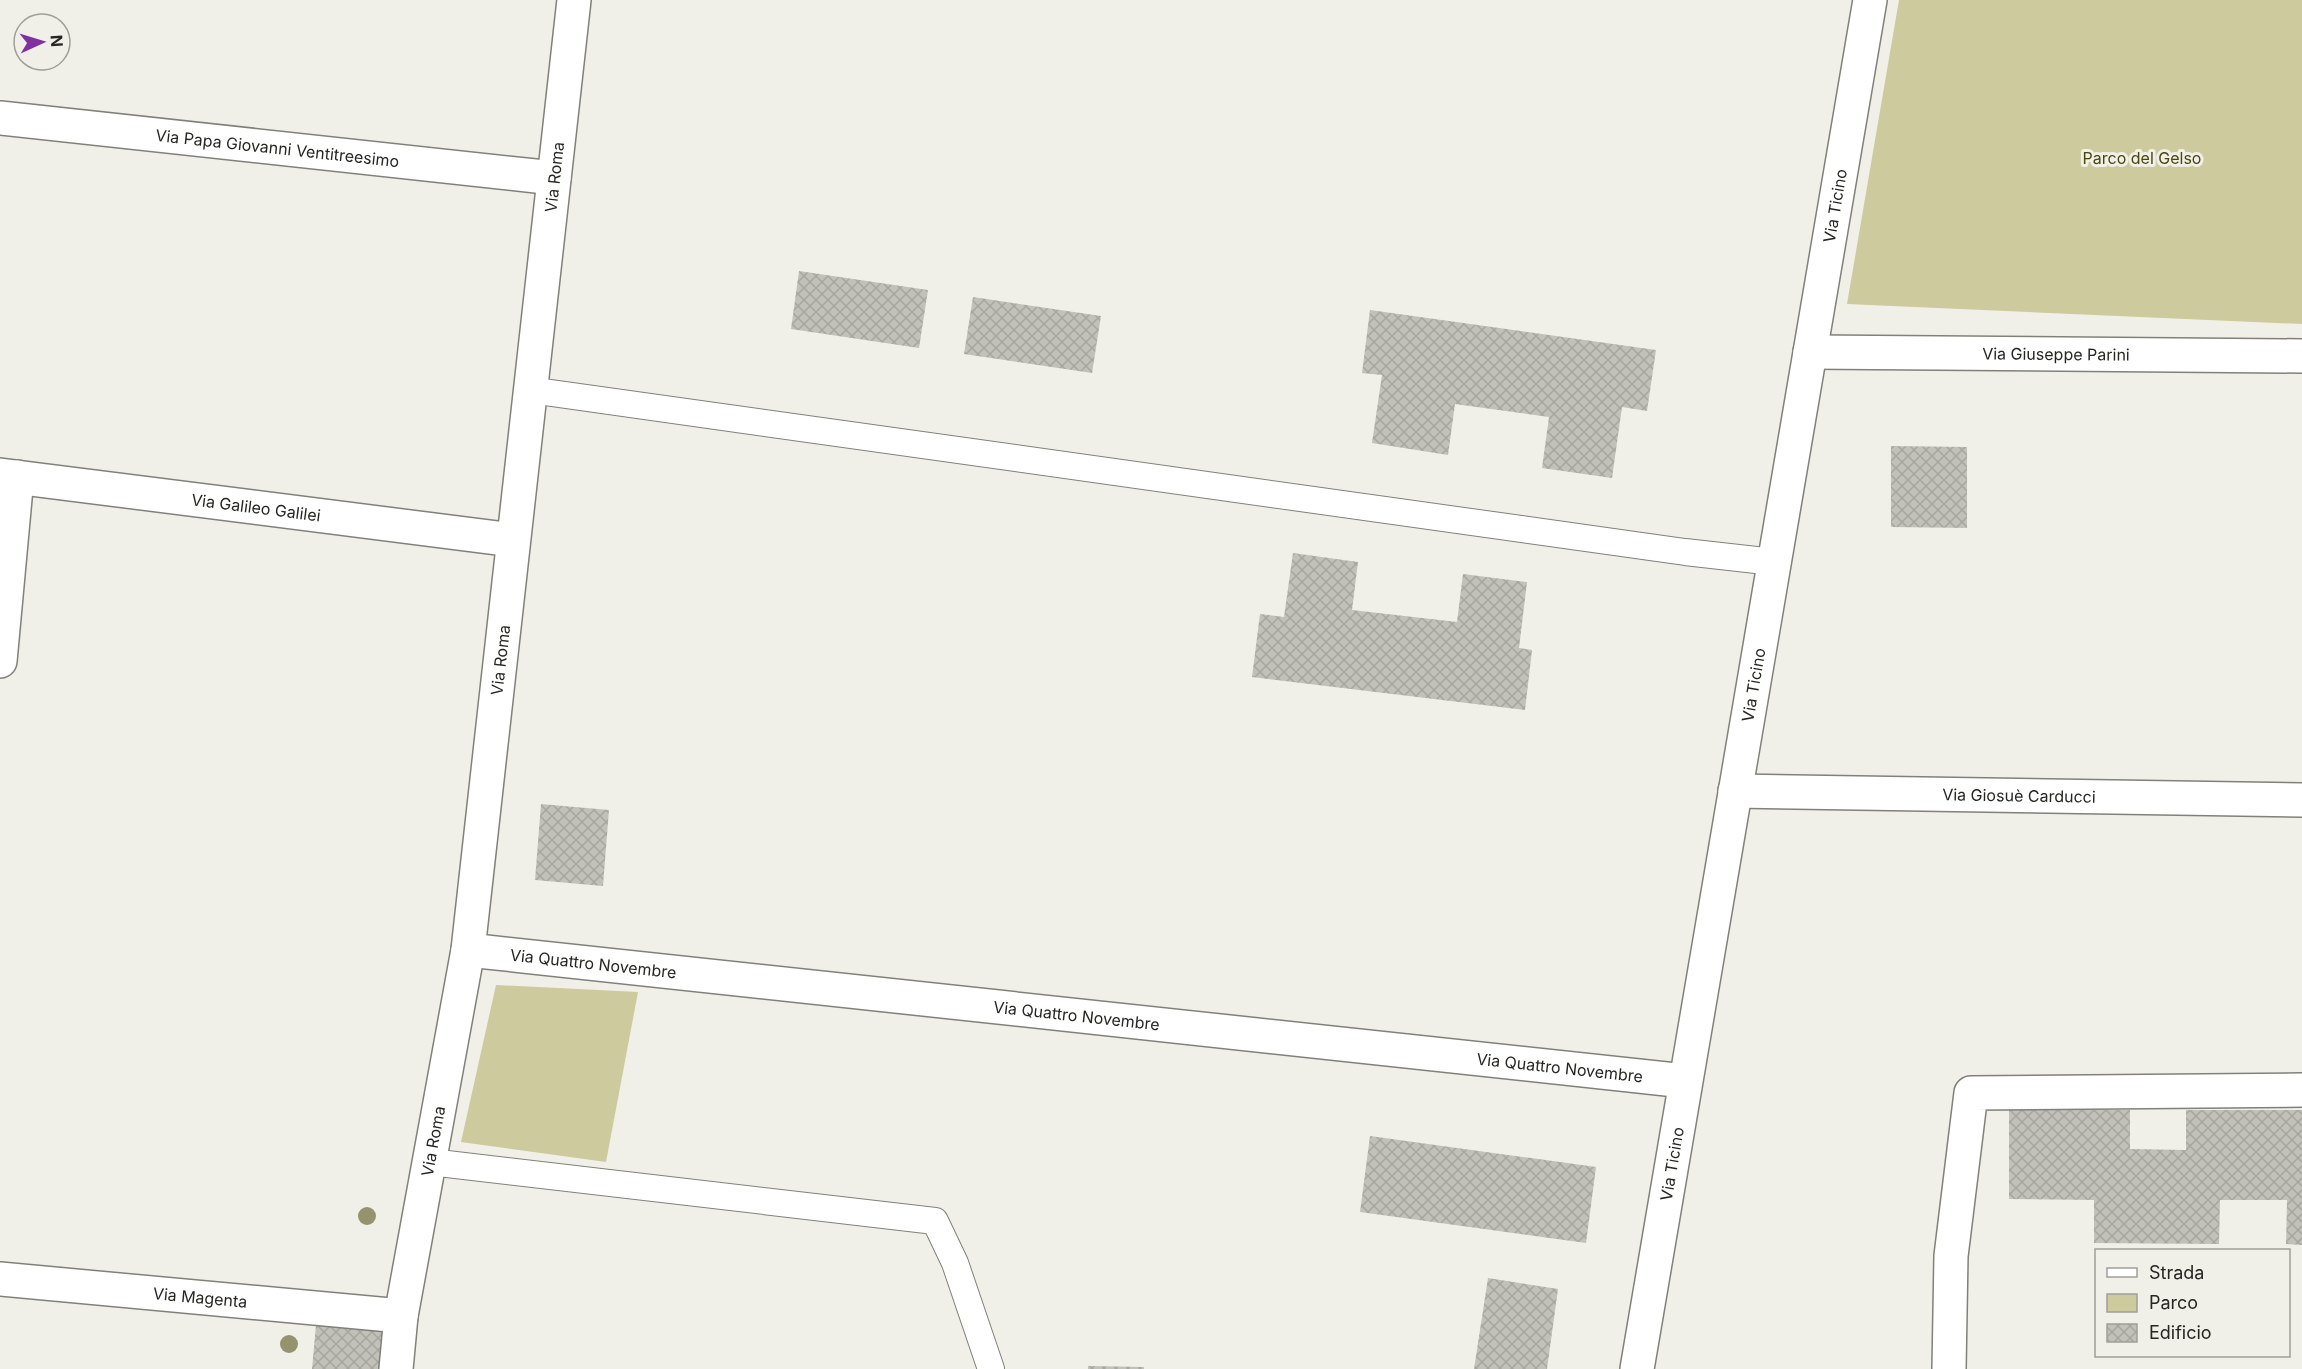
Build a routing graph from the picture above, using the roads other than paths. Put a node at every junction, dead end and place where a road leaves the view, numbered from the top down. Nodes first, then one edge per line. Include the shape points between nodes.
1 (574, 0) edge
2 (1870, 0) edge
3 (0, 118) edge
4 (554, 178) junction
5 (1810, 352) junction
6 (2302, 356) edge
7 (530, 390) junction
8 (8, 476) edge
9 (513, 540) junction
10 (1774, 562) junction
11 (0, 661) edge
12 (1735, 791) junction
13 (2302, 800) edge
14 (468, 950) junction
15 (1685, 1081) junction
16 (2302, 1090) edge
17 (430, 1162) junction
18 (0, 1280) edge
19 (401, 1316) junction
20 (396, 1369) edge
21 (991, 1369) edge
22 (1637, 1369) edge
23 (1949, 1369) edge

1 - 4 street, Via Roma
2 - 5 street, Via Ticino
3 - 4 street, Via Papa Giovanni Ventitreesimo
4 - 7 street, Via Roma
5 - 6 street, Via Giuseppe Parini
5 - 10 street, Via Ticino
7 - 9 street, Via Roma
7 - 10 lane
8 - 9 street, Via Galileo Galilei
8 - 11 street
9 - 14 street, Via Roma
10 - 12 street, Via Ticino
12 - 13 street, Via Giosuè Carducci
12 - 15 street, Via Ticino
14 - 15 street, Via Quattro Novembre
14 - 17 street, Via Roma
15 - 22 street, Via Ticino
16 - 23 street via 1971,1093 1951,1256
17 - 19 street, Via Roma
17 - 21 lane via 935,1221 955,1263
18 - 19 street, Via Magenta
19 - 20 street, Via Roma

